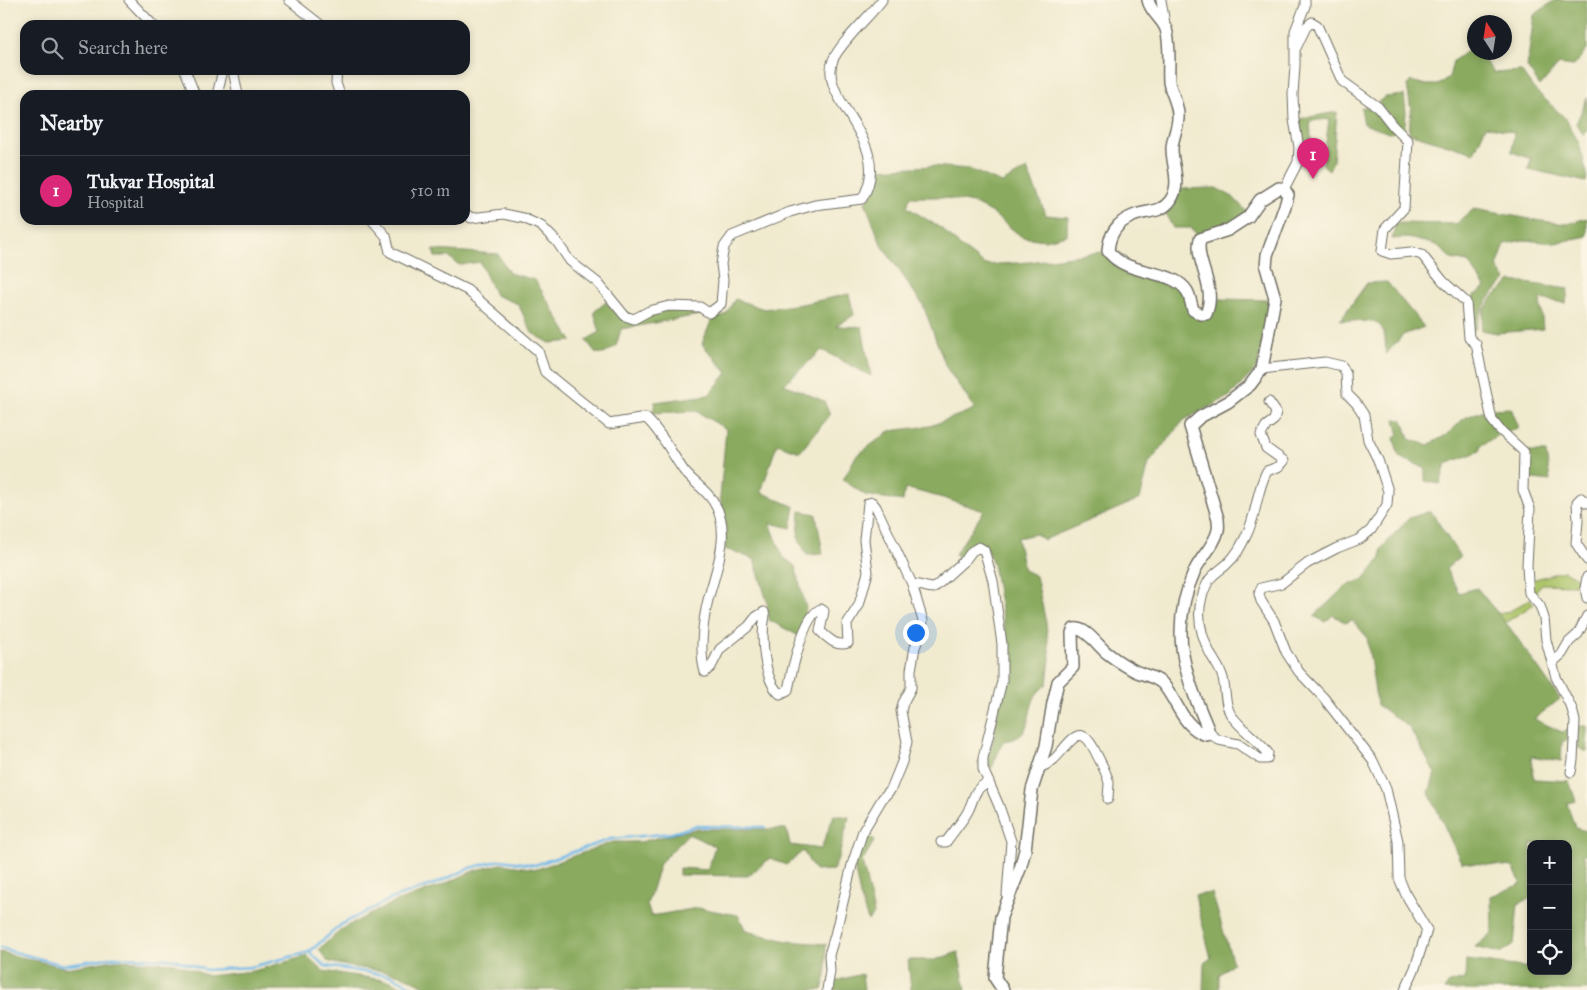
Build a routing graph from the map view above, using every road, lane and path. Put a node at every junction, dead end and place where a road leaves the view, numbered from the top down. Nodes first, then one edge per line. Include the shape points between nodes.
1 (129, 0) edge
2 (289, 0) edge
3 (882, 0) edge
4 (1148, 0) edge
5 (1161, 0) edge
6 (1305, 0) edge
7 (148, 20) edge
8 (315, 20) edge
9 (1166, 29) junction
10 (1296, 48) junction
11 (188, 75) edge
12 (222, 75) edge
13 (234, 75) edge
14 (337, 75) edge
15 (193, 90) edge
16 (218, 90) edge
17 (237, 90) edge
18 (338, 90) edge
19 (1284, 189) junction
20 (470, 218) edge
21 (376, 225) edge
22 (1262, 369) junction
23 (1269, 402) dead end
24 (1587, 503) edge
25 (1587, 560) edge
26 (1587, 577) edge
27 (912, 584) junction
28 (1587, 598) edge
29 (1587, 616) edge
30 (1552, 663) junction
31 (1208, 729) junction
32 (1039, 767) junction
33 (1571, 772) dead end
34 (989, 782) junction
35 (1108, 799) dead end
36 (941, 842) dead end
37 (1006, 903) junction
38 (827, 990) edge
39 (1003, 990) edge
40 (1405, 990) edge

1 - 7 street
2 - 8 street
3 - 20 street via 841,48 832,66 839,99 865,143 870,174 862,199 790,212 732,236 724,246 721,264 721,304 709,312 700,307 669,306 634,318 625,316 598,283 570,261 558,242 541,226 504,214
4 - 9 main road via 1150,9
5 - 9 street
6 - 10 street via 1295,31
9 - 19 main road via 1169,84 1178,114 1172,148 1176,190 1160,210 1132,216 1113,230 1108,250 1114,259 1180,283 1193,310 1206,314 1209,292 1198,247 1200,238 1228,230 1248,217 1260,200 1279,188
10 - 19 street via 1292,94 1298,162
10 - 30 street via 1306,27 1312,22 1317,25 1342,81 1378,107 1408,141 1404,208 1385,230 1382,251 1422,255 1466,302 1469,338 1476,344 1492,420 1524,452 1524,490 1530,508 1529,592 1540,606 1544,618
11 - 15 street
12 - 16 street
13 - 17 street
14 - 18 street
19 - 22 main road via 1288,195 1286,204 1267,256 1266,267 1275,298
21 - 27 street via 386,236 390,252 468,290 538,351 545,372 609,424 646,418 686,473 714,501 720,514 723,542 703,630 706,672 720,649 764,612 764,654 774,689 780,694 788,690 799,645 817,610 824,611 820,631 834,643 848,643 847,624 859,605 868,572 864,540 868,503 872,502 882,517
22 - 31 main road via 1250,385 1190,426 1218,519 1218,531 1189,584 1180,635 1187,676
22 - 40 street via 1325,362 1342,366 1346,374 1347,394 1364,415 1368,440 1388,491 1387,505 1371,530 1360,539 1308,563 1282,583 1261,588 1258,594 1299,672 1373,761 1386,788 1398,840 1399,878 1427,930
23 - 31 street via 1276,412 1274,420 1261,435 1266,448 1284,461 1263,477 1249,530 1238,553 1208,580 1199,616 1204,642 1223,676 1230,713 1263,746 1268,753 1267,758 1260,759 1238,744 1219,740
24 - 25 street via 1581,498 1577,502 1576,543
26 - 28 street
27 - 34 street via 934,588 972,550 979,547 984,550 993,580 1002,644 1002,681 983,758 983,770
27 - 38 street via 923,621 915,647 911,688 901,710 906,742 902,762 891,789 875,810 857,848 831,944
29 - 30 street via 1578,634
30 - 33 street via 1575,721
31 - 32 main road via 1207,735 1198,733 1162,683 1121,663 1078,628 1072,634 1073,666 1058,682
32 - 35 street via 1051,763 1071,739 1084,735 1095,750 1109,783
32 - 37 main road via 1032,790 1025,850
34 - 36 street via 980,786 961,823 946,842
34 - 37 street via 1011,842
37 - 39 main road via 1001,917 995,978

